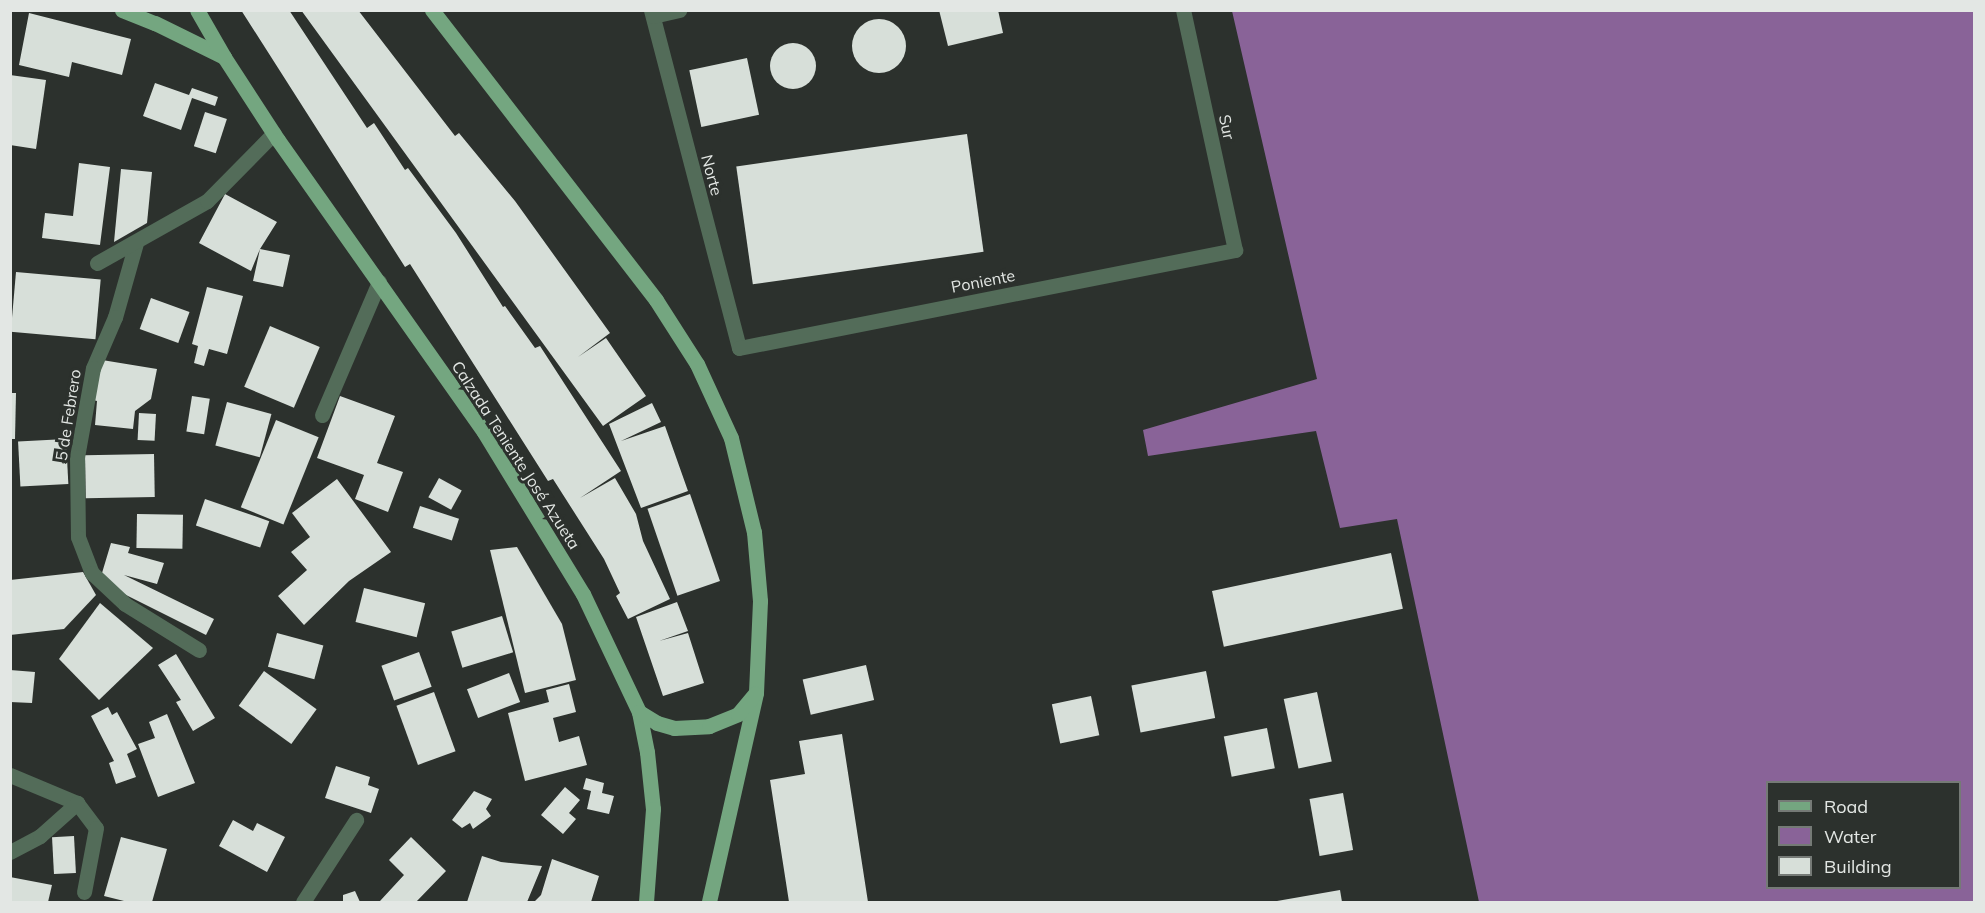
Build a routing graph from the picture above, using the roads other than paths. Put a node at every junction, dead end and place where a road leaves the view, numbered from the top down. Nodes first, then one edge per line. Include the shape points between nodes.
1 (122, 10) edge
2 (197, 10) edge
3 (432, 10) edge
4 (679, 10) edge
5 (1183, 10) edge
6 (652, 13) edge
7 (224, 57) junction
8 (274, 133) junction
9 (136, 243) junction
10 (1235, 250) joint
11 (97, 263) dead end
12 (379, 282) junction
13 (739, 348) joint
14 (322, 415) dead end
15 (199, 650) dead end
16 (756, 693) junction
17 (639, 712) junction
18 (10, 775) edge
19 (77, 803) junction
20 (356, 820) dead end
21 (10, 852) edge
22 (84, 892) dead end
23 (303, 903) edge
24 (645, 903) edge
25 (709, 903) edge

1 - 7 main road
2 - 7 main road, Calzada Teniente José Azueta
3 - 16 main road via 656,300 697,364 731,438 754,532 760,602
4 - 6 street
5 - 10 street, Sur
6 - 13 street, Norte
7 - 8 main road, Calzada Teniente José Azueta
8 - 9 street via 207,201
8 - 12 main road, Calzada Teniente José Azueta
9 - 11 street
9 - 15 street, 5 de Febrero via 115,317 93,368 77,457 78,537 92,573 125,604
10 - 13 street, Poniente
12 - 14 street
12 - 17 main road, Calzada Teniente José Azueta via 484,432 583,594
16 - 17 main road via 738,714 709,726 674,728
16 - 25 main road
17 - 24 main road, Calzada Teniente José Azueta via 653,808
18 - 19 street
19 - 21 street via 40,836
19 - 22 street via 96,828
20 - 23 street

